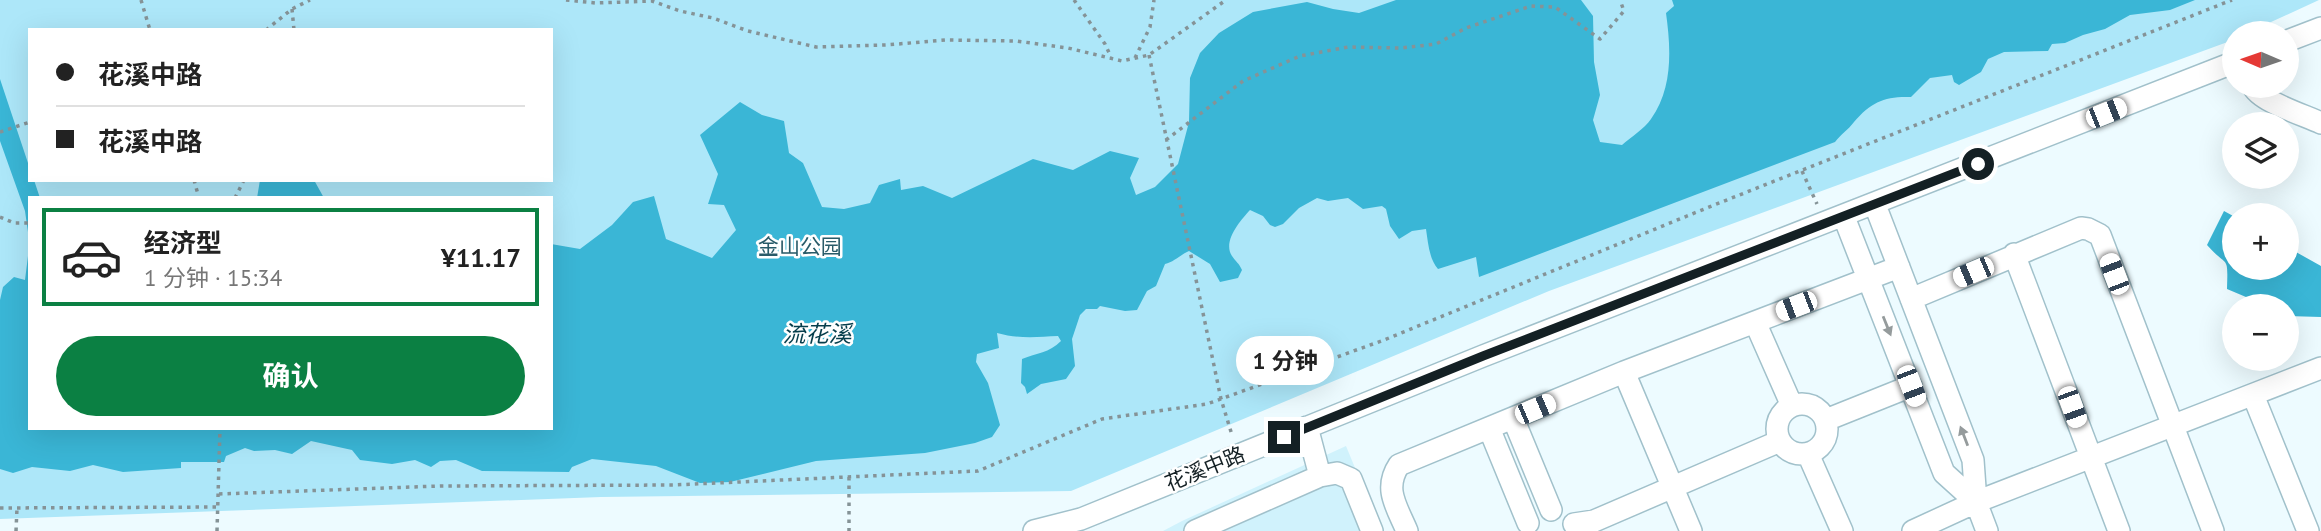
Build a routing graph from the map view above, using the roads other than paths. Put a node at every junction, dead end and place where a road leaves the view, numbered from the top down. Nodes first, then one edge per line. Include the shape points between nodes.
1 (2321, 28) edge
2 (2300, 36) edge
3 (2222, 67) edge
4 (2264, 98) edge
5 (2321, 123) edge
6 (1875, 205) junction
7 (1835, 220) junction
8 (2014, 254) junction
9 (1899, 267) junction
10 (1868, 279) junction
11 (1911, 299) junction
12 (1755, 322) junction
13 (2321, 368) edge
14 (1623, 373) junction
15 (1911, 386) junction
16 (2253, 395) junction
17 (1792, 406) junction
18 (1513, 418) junction
19 (1826, 420) junction
20 (2173, 427) junction
21 (1307, 428) junction
22 (1489, 428) junction
23 (1780, 441) junction
24 (1808, 454) junction
25 (2091, 458) junction
26 (1320, 476) junction
27 (1673, 488) junction
28 (1976, 502) junction
29 (1550, 510) junction
30 (1526, 527) edge
31 (1575, 528) edge
32 (1042, 530) edge
33 (1195, 531) edge
34 (1372, 531) edge
35 (1407, 531) edge
36 (1691, 531) edge
37 (1842, 531) edge
38 (1913, 531) edge
39 (1987, 531) edge
40 (2119, 531) edge
41 (2213, 531) edge
42 (2308, 531) edge

1 - 2 street
3 - 6 street, 花溪中路
4 - 5 street
6 - 7 street, 花溪中路
6 - 9 street
7 - 10 street
7 - 21 street, 花溪中路
8 - 11 street
8 - 20 street via 2081,228 2100,235
8 - 25 street
9 - 10 street
9 - 11 street
10 - 12 street
10 -> 15 street
28 -> 11 street via 1973,460
12 - 14 street
12 - 17 street
13 - 16 street
14 - 18 street
14 - 27 street
15 - 19 street
15 - 28 street via 1944,473
16 - 20 street
16 - 42 street
17 - 19 street via 1808,404
17 - 23 street via 1777,425
18 - 22 street
18 - 29 street
19 - 24 street via 1822,444
20 - 25 street
20 - 41 street
21 - 26 street
21 - 32 street, 花溪中路 via 1081,519
22 - 30 street
22 - 35 street via 1399,465 1391,477 1392,495
23 - 24 street via 1792,453
23 - 27 street
24 - 37 street
25 - 28 street
25 - 40 street
26 - 33 street
26 - 34 street via 1337,473 1351,479
27 - 31 street
27 - 36 street
28 - 38 street
28 - 39 street
29 - 30 street via 1538,513
29 - 31 street via 1562,513

